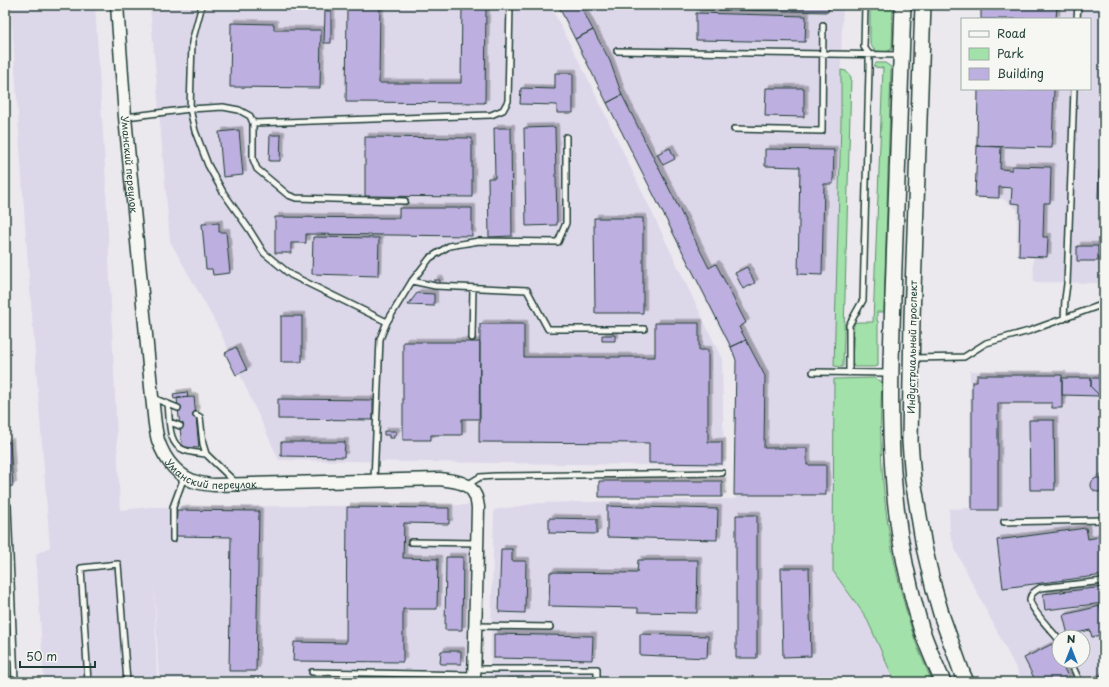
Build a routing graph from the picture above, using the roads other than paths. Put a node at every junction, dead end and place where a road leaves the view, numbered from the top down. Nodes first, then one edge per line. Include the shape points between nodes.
1 (117, 5) edge
2 (202, 5) edge
3 (510, 5) edge
4 (865, 5) edge
5 (903, 5) edge
6 (923, 5) edge
7 (1078, 5) edge
8 (1077, 18) edge
9 (823, 25) dead end
10 (617, 51) dead end
11 (823, 54) junction
12 (869, 54) junction
13 (902, 55) junction
14 (1074, 90) edge
15 (190, 110) junction
16 (125, 117) junction
17 (253, 123) junction
18 (734, 129) dead end
19 (566, 137) dead end
20 (405, 200) dead end
21 (412, 281) junction
22 (474, 288) junction
23 (1104, 304) edge
24 (1064, 319) junction
25 (387, 322) junction
26 (644, 329) dead end
27 (472, 338) dead end
28 (911, 358) junction
29 (813, 372) dead end
30 (848, 373) junction
31 (891, 373) junction
32 (152, 397) junction
33 (168, 404) junction
34 (178, 408) dead end
35 (196, 415) dead end
36 (170, 422) junction
37 (180, 426) dead end
38 (206, 454) junction
39 (722, 473) dead end
40 (184, 477) junction
41 (374, 480) junction
42 (237, 485) junction
43 (467, 485) junction
44 (8, 506) dead end
45 (1104, 520) edge
46 (1004, 522) dead end
47 (173, 540) dead end
48 (411, 542) dead end
49 (477, 543) junction
50 (1104, 580) edge
51 (475, 626) junction
52 (550, 627) dead end
53 (1051, 630) edge
54 (1074, 669) edge
55 (312, 672) dead end
56 (474, 675) edge
57 (15, 682) edge
58 (88, 682) edge
59 (127, 682) edge
60 (597, 682) edge
61 (942, 682) edge
62 (966, 682) edge
63 (1080, 682) edge

1 - 16 street, Уманский переулок
2 - 15 lane via 192,42
3 - 17 lane via 508,101 503,110 491,115
4 - 12 lane via 864,47
5 - 13 main road, Индустриальный проспект
6 - 28 main road, Индустриальный проспект
7 - 8 lane
9 - 11 lane
10 - 11 lane
11 - 12 lane
11 - 18 lane via 822,131
12 - 13 lane
12 - 30 lane via 863,300 849,325
13 - 31 main road, Индустриальный проспект
14 - 24 lane
15 - 16 lane
15 - 17 lane via 223,107 239,110 250,116
15 - 25 lane via 208,165 264,253 291,275
16 - 32 street, Уманский переулок
17 - 20 lane via 253,159 257,169 288,195 296,198
19 - 21 lane via 566,223 558,242 479,240 449,246 430,258
21 - 22 lane via 435,286
21 - 25 lane
22 - 26 lane via 526,290 548,329
22 - 27 lane
23 - 24 lane
24 - 28 lane via 986,344 964,357
25 - 41 lane via 380,339
28 - 62 main road, Индустриальный проспект via 910,441 913,480 924,547 942,617
29 - 30 lane
30 - 31 lane
31 - 61 main road, Индустриальный проспект via 890,423 900,536 922,628
32 - 33 lane
32 - 40 street, Уманский переулок via 155,424 164,454
33 - 34 lane
33 - 36 lane
35 - 38 lane via 200,417 200,436
36 - 37 lane
36 - 38 lane via 174,443 184,450
38 - 42 lane
39 - 43 lane via 495,476 480,477
40 - 42 street, Уманский переулок via 198,483
40 - 47 lane via 173,506
41 - 42 street, Уманский переулок
41 - 43 street, Уманский переулок via 439,479
43 - 49 street via 475,494 478,507
44 - 57 lane
45 - 46 lane
48 - 49 lane
49 - 51 street
50 - 53 lane via 1040,588 1033,593 1030,600 1033,609
51 - 52 lane
51 - 56 street
54 - 63 lane
55 - 56 lane
56 - 60 lane via 597,669
58 - 59 lane via 81,568 118,564

